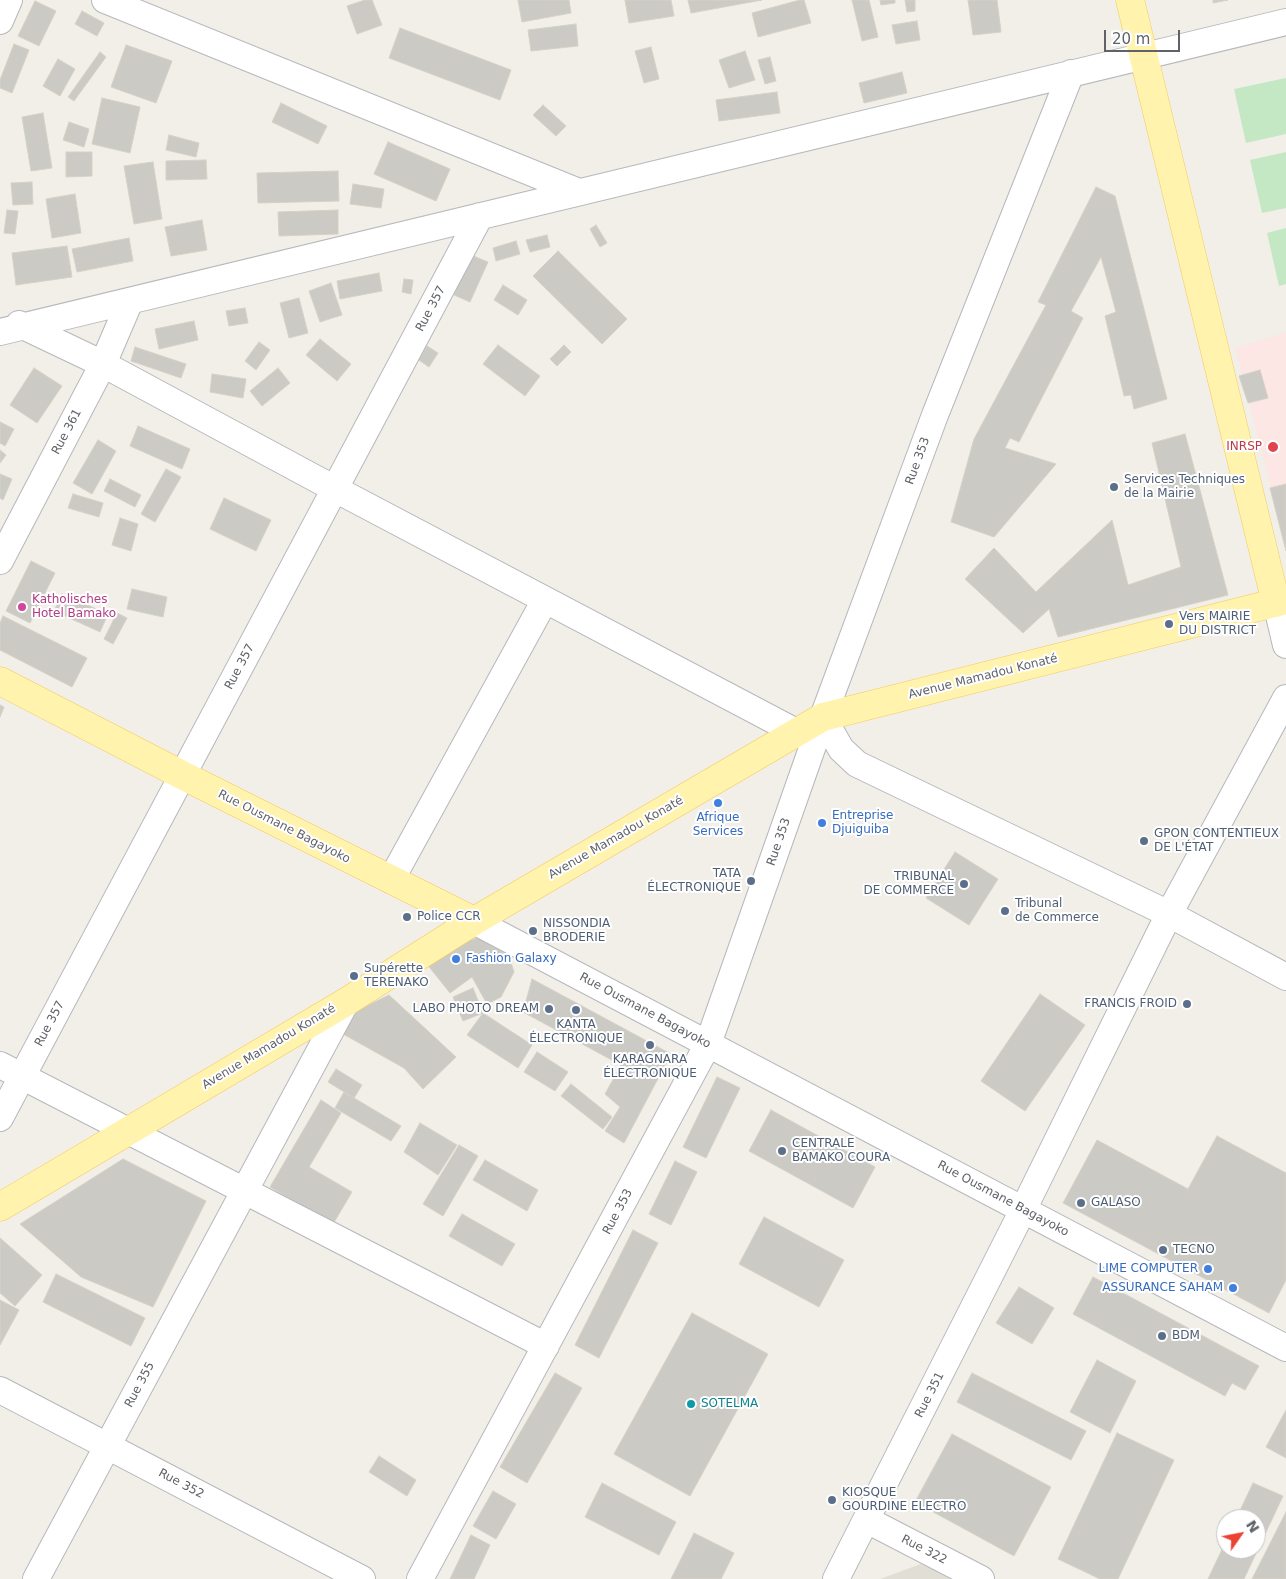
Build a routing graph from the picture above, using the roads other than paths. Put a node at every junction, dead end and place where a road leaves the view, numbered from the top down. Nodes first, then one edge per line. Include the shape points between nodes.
1 (9, 0) edge
2 (105, 0) edge
3 (1130, 0) edge
4 (0, 21) edge
5 (1286, 22) edge
6 (1143, 55) junction
7 (1071, 73) junction
8 (578, 192) junction
9 (480, 216) junction
10 (130, 301) junction
11 (0, 315) edge
12 (12, 329) edge
13 (103, 364) junction
14 (335, 489) junction
15 (0, 561) edge
16 (545, 600) junction
17 (1281, 601) edge
18 (1286, 645) edge
19 (0, 681) edge
20 (1286, 698) edge
21 (823, 717) junction
22 (796, 732) junction
23 (182, 775) junction
24 (391, 880) junction
25 (1169, 914) junction
26 (474, 921) junction
27 (1286, 976) edge
28 (346, 1002) junction
29 (708, 1044) junction
30 (11, 1071) edge
31 (0, 1118) edge
32 (128, 1131) junction
33 (244, 1190) junction
34 (0, 1207) edge
35 (1023, 1210) junction
36 (1284, 1341) edge
37 (546, 1346) junction
38 (0, 1390) edge
39 (108, 1446) junction
40 (867, 1520) junction
41 (36, 1579) edge
42 (362, 1579) edge
43 (420, 1579) edge
44 (836, 1579) edge
45 (981, 1579) edge

1 - 4 street
2 - 8 street
3 - 6 main road
5 - 6 street
6 - 7 street
6 - 17 main road
7 - 8 street
7 - 21 street, Rue 353 via 936,415
8 - 9 street
9 - 10 street
9 - 14 street, Rue 357
10 - 12 street
10 - 13 street, Rue 361
11 - 12 street
12 - 13 street
13 - 14 street
13 - 15 street, Rue 361
14 - 16 street
14 - 23 street, Rue 357
16 - 22 street
16 - 24 street
17 - 18 street
17 - 21 main road, Avenue Mamadou Konaté
19 - 23 main road, Rue Ousmane Bagayoko
20 - 25 street, Rue 351
21 - 22 main road, Avenue Mamadou Konaté
21 - 25 street via 841,749 857,764
21 - 29 street, Rue 353
22 - 26 main road, Avenue Mamadou Konaté
23 - 24 main road, Rue Ousmane Bagayoko
23 - 30 street, Rue 357
24 - 26 main road, Rue Ousmane Bagayoko
25 - 27 street
25 - 35 street, Rue 351
26 - 28 main road, Avenue Mamadou Konaté
26 - 29 street, Rue Ousmane Bagayoko
28 - 32 main road, Avenue Mamadou Konaté
28 - 33 street, Rue 355
29 - 35 street, Rue Ousmane Bagayoko
29 - 37 street, Rue 353
30 - 31 street, Rue 357
30 - 32 street
32 - 33 street
32 - 34 main road, Avenue Mamadou Konaté
33 - 37 street
33 - 39 street, Rue 355
35 - 36 street, Rue Ousmane Bagayoko
35 - 40 street, Rue 351
37 - 43 street, Rue 353
38 - 39 street, Rue 352
39 - 41 street, Rue 355
39 - 42 street, Rue 352
40 - 44 street, Rue 351
40 - 45 street, Rue 322

